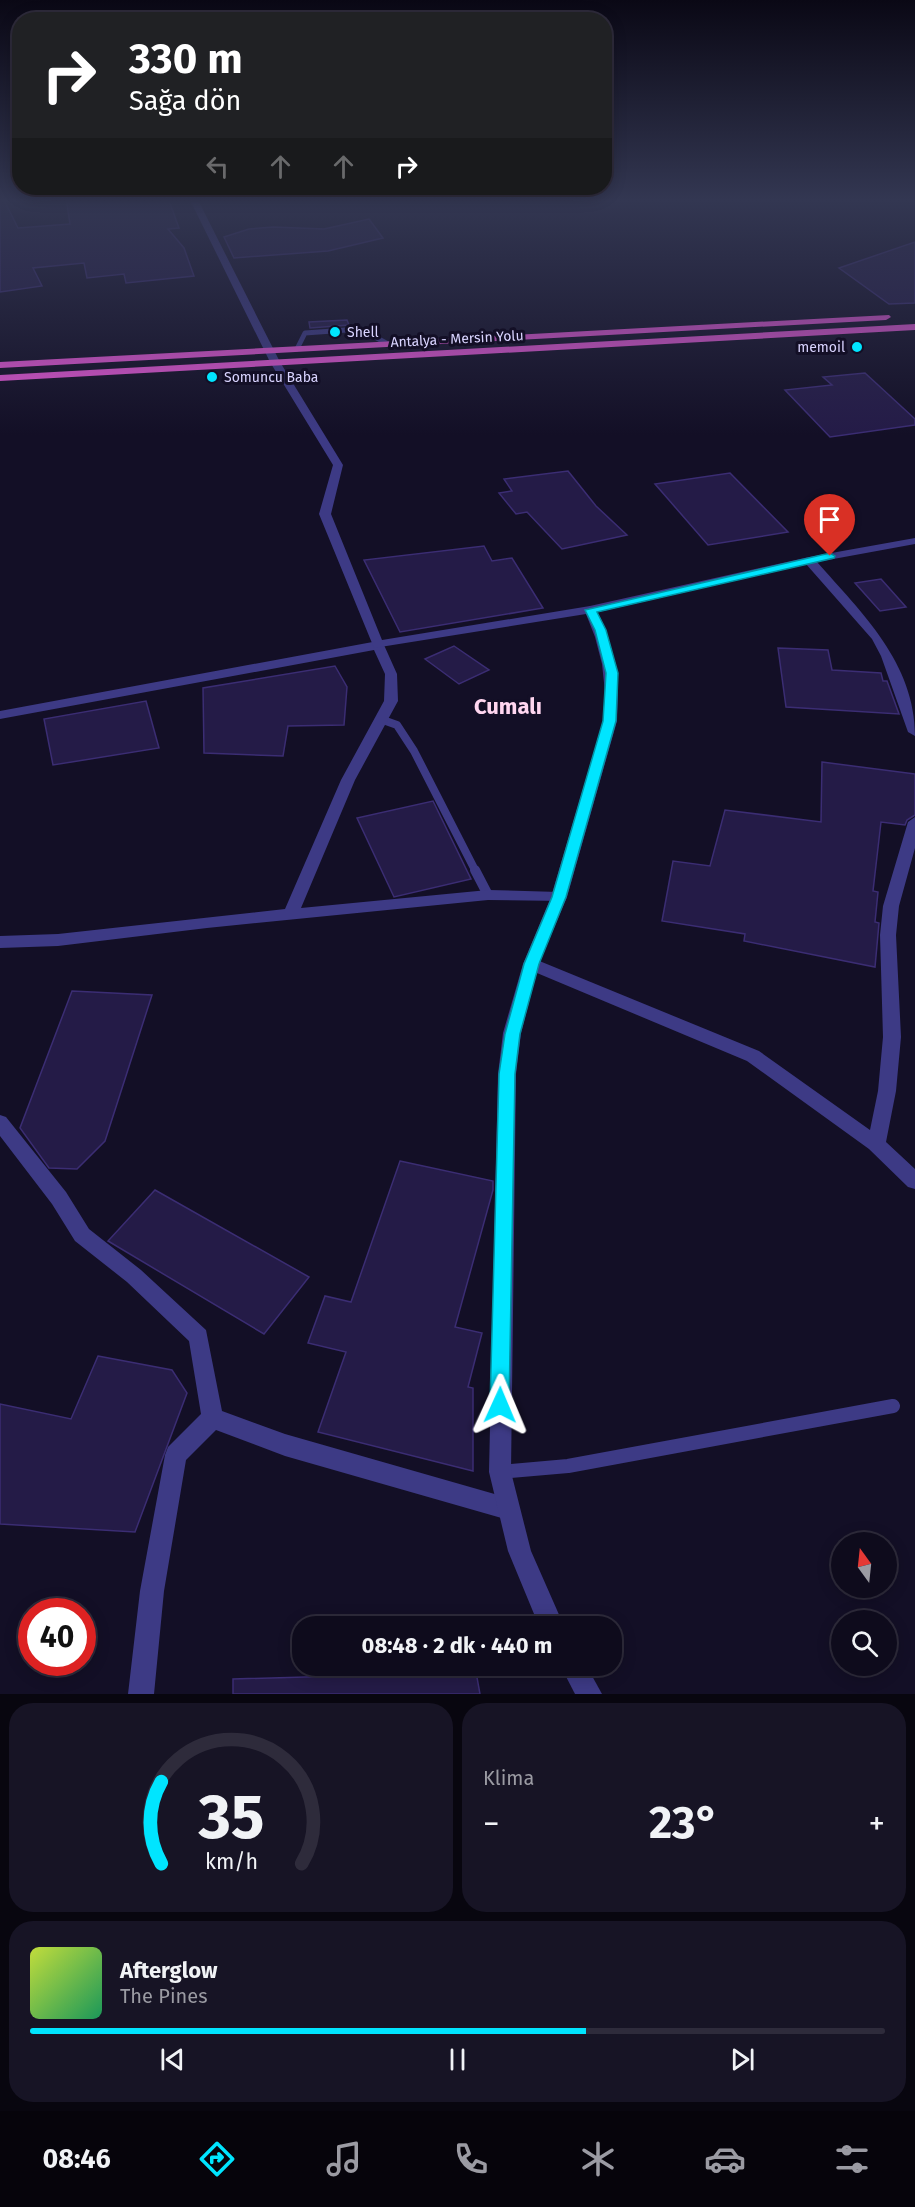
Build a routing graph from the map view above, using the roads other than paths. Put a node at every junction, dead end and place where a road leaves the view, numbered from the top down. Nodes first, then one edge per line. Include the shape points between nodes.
1 (233, 277) edge
2 (903, 316) dead end
3 (915, 327) edge
4 (388, 344) junction
5 (297, 349) junction
6 (269, 350) junction
7 (275, 362) junction
8 (0, 365) edge
9 (0, 378) edge
10 (915, 541) edge
11 (809, 560) junction
12 (590, 610) junction
13 (378, 645) junction
14 (0, 715) edge
15 (383, 720) junction
16 (915, 732) edge
17 (915, 822) edge
18 (488, 895) junction
19 (559, 897) junction
20 (290, 915) junction
21 (0, 942) edge
22 (531, 964) junction
23 (0, 1122) edge
24 (876, 1144) junction
25 (915, 1181) edge
26 (893, 1406) dead end
27 (212, 1418) junction
28 (500, 1472) junction
29 (506, 1508) junction
30 (547, 1616) edge
31 (578, 1676) edge
32 (141, 1694) edge
33 (589, 1694) edge

1 - 6 street
2 - 4 highway, Antalya - Mersin Yolu
3 - 7 highway, Antalya - Mersin Yolu
4 - 5 highway, Antalya - Mersin Yolu
4 - 5 lane via 360,329 305,333
5 - 6 highway, Antalya - Mersin Yolu
6 - 7 street
6 - 8 highway, Antalya - Mersin Yolu
7 - 9 highway, Antalya - Mersin Yolu
7 - 13 street via 338,465 325,514
10 - 11 street
11 - 12 street
11 - 16 street via 877,638
12 - 13 street
12 - 19 street via 608,652 610,721
13 - 14 street
13 - 15 street via 393,688
15 - 18 lane via 395,723 414,751
15 - 20 street via 348,780
17 - 24 street via 891,906 888,935 892,1036 887,1091
18 - 19 street
18 - 20 street
19 - 22 street
20 - 21 street via 58,940
22 - 24 street via 753,1056
22 - 28 street via 514,1024 507,1074
23 - 27 street via 59,1198 82,1235 134,1276 199,1337
24 - 25 street
26 - 28 lane via 568,1466
27 - 29 street via 285,1445
27 - 32 street via 176,1455 152,1591
28 - 29 street
29 - 30 street via 518,1552
31 - 33 street

